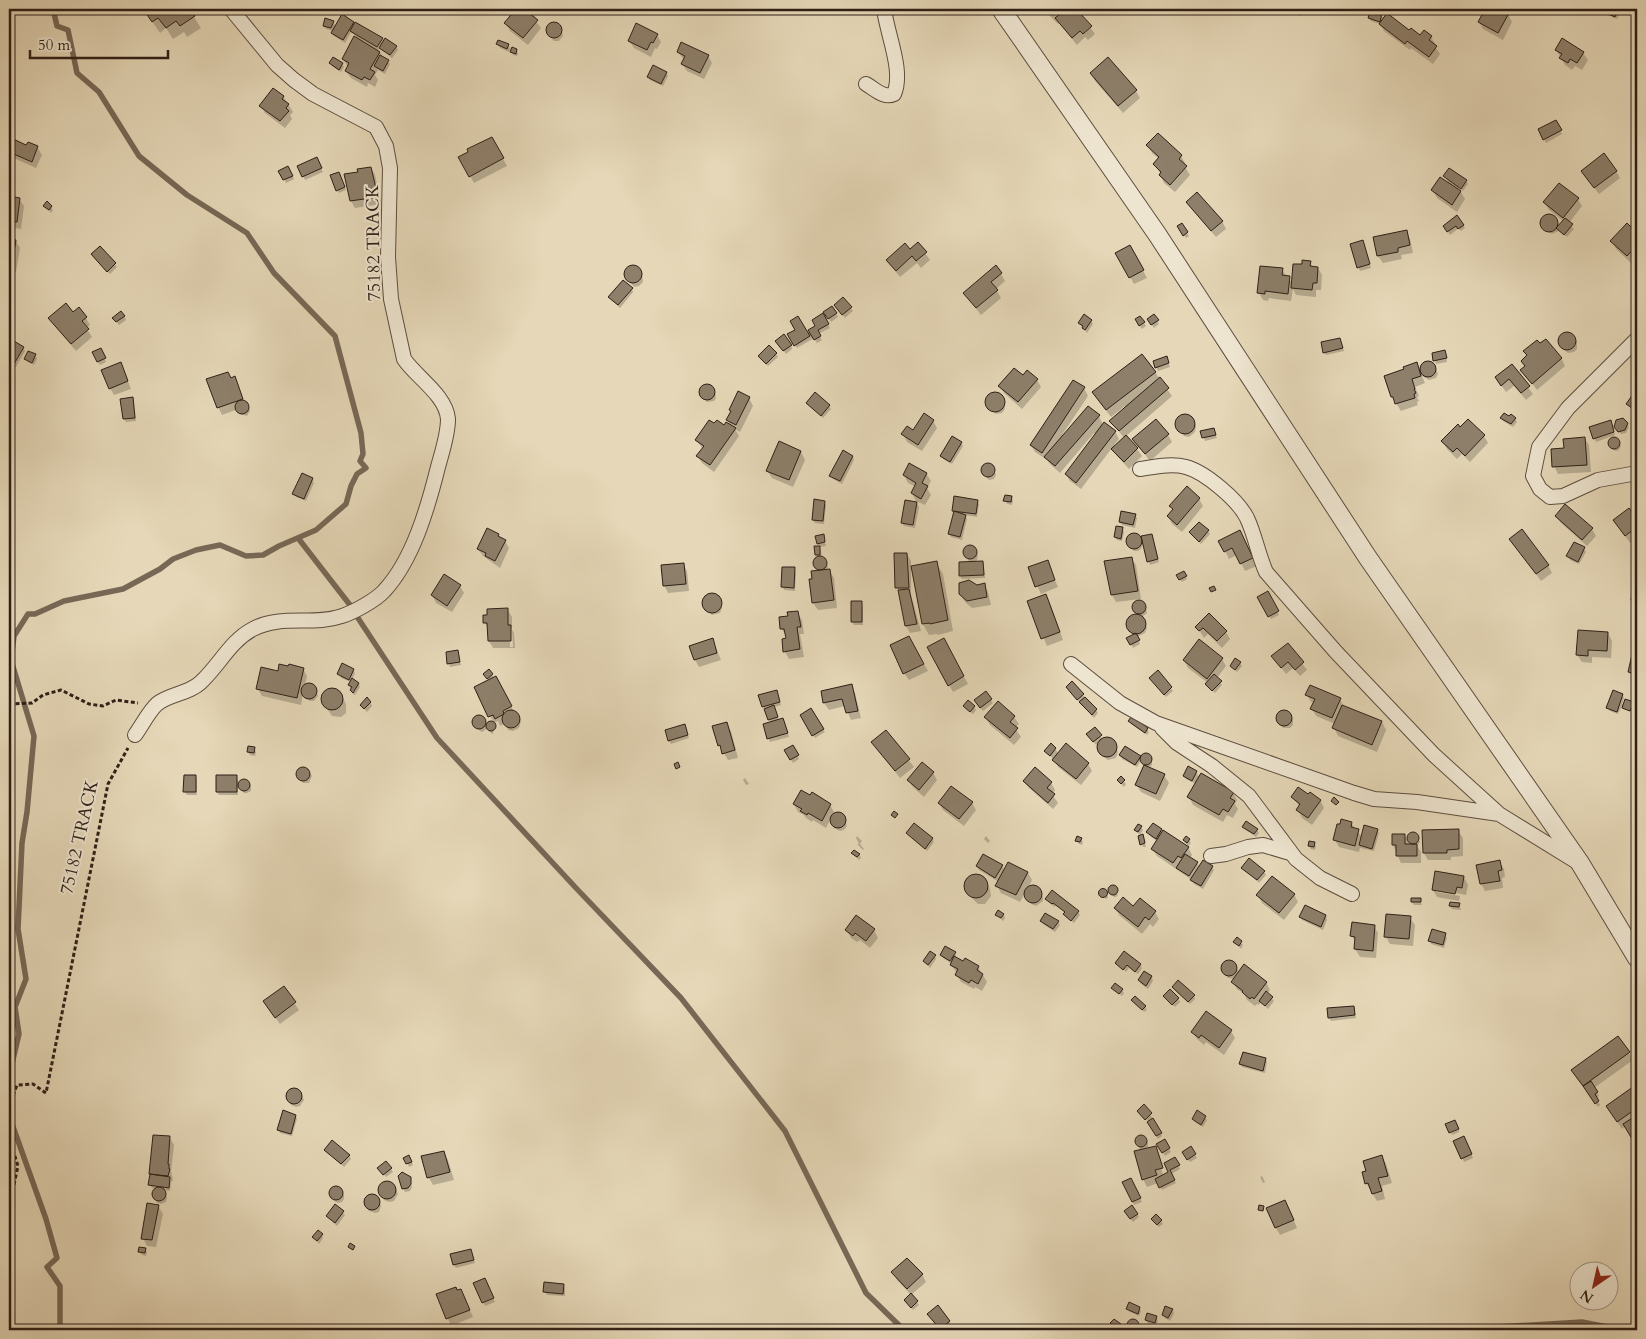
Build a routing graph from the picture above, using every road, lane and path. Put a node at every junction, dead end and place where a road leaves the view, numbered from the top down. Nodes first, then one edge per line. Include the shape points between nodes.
1 (231, 9) edge
2 (884, 9) edge
3 (1001, 9) edge
4 (866, 84) dead end
5 (1637, 339) edge
6 (1140, 468) dead end
7 (1637, 473) edge
8 (1071, 664) dead end
9 (9, 704) edge
10 (156, 705) junction
11 (1156, 723) junction
12 (135, 735) joint
13 (1499, 814) junction
14 (1291, 853) junction
15 (1211, 856) dead end
16 (1580, 863) junction
17 (1352, 894) dead end
18 (1637, 958) edge
19 (9, 1121) edge
20 (9, 1138) edge
21 (9, 1208) edge

1 - 10 street, 75182 TRACK via 276,65 294,80 313,94 376,127 389,155 391,298 401,350 409,366 440,400 448,418 427,510 408,554 384,592 342,616 280,620 254,628 236,641 200,683
2 - 4 street via 898,86 894,94 885,96
3 - 16 street via 1157,234 1368,558
5 - 7 street via 1568,408 1539,447 1533,476 1540,489 1550,497 1563,496 1598,480
6 - 13 street via 1186,467 1202,473 1230,496 1246,516 1266,572 1434,756
8 - 11 street via 1120,703
9 - 10 path via 32,703 43,695 61,690 90,704 103,706 116,700
10 - 12 street, 75182 TRACK
11 - 13 street via 1374,799
11 - 14 street via 1177,743 1249,796
12 - 19 path, 75182 TRACK via 108,784 46,1093 33,1084 18,1085 10,1104
13 - 16 street
14 - 15 street via 1263,844
14 - 17 street via 1315,875
16 - 18 street
20 - 21 path via 18,1166

